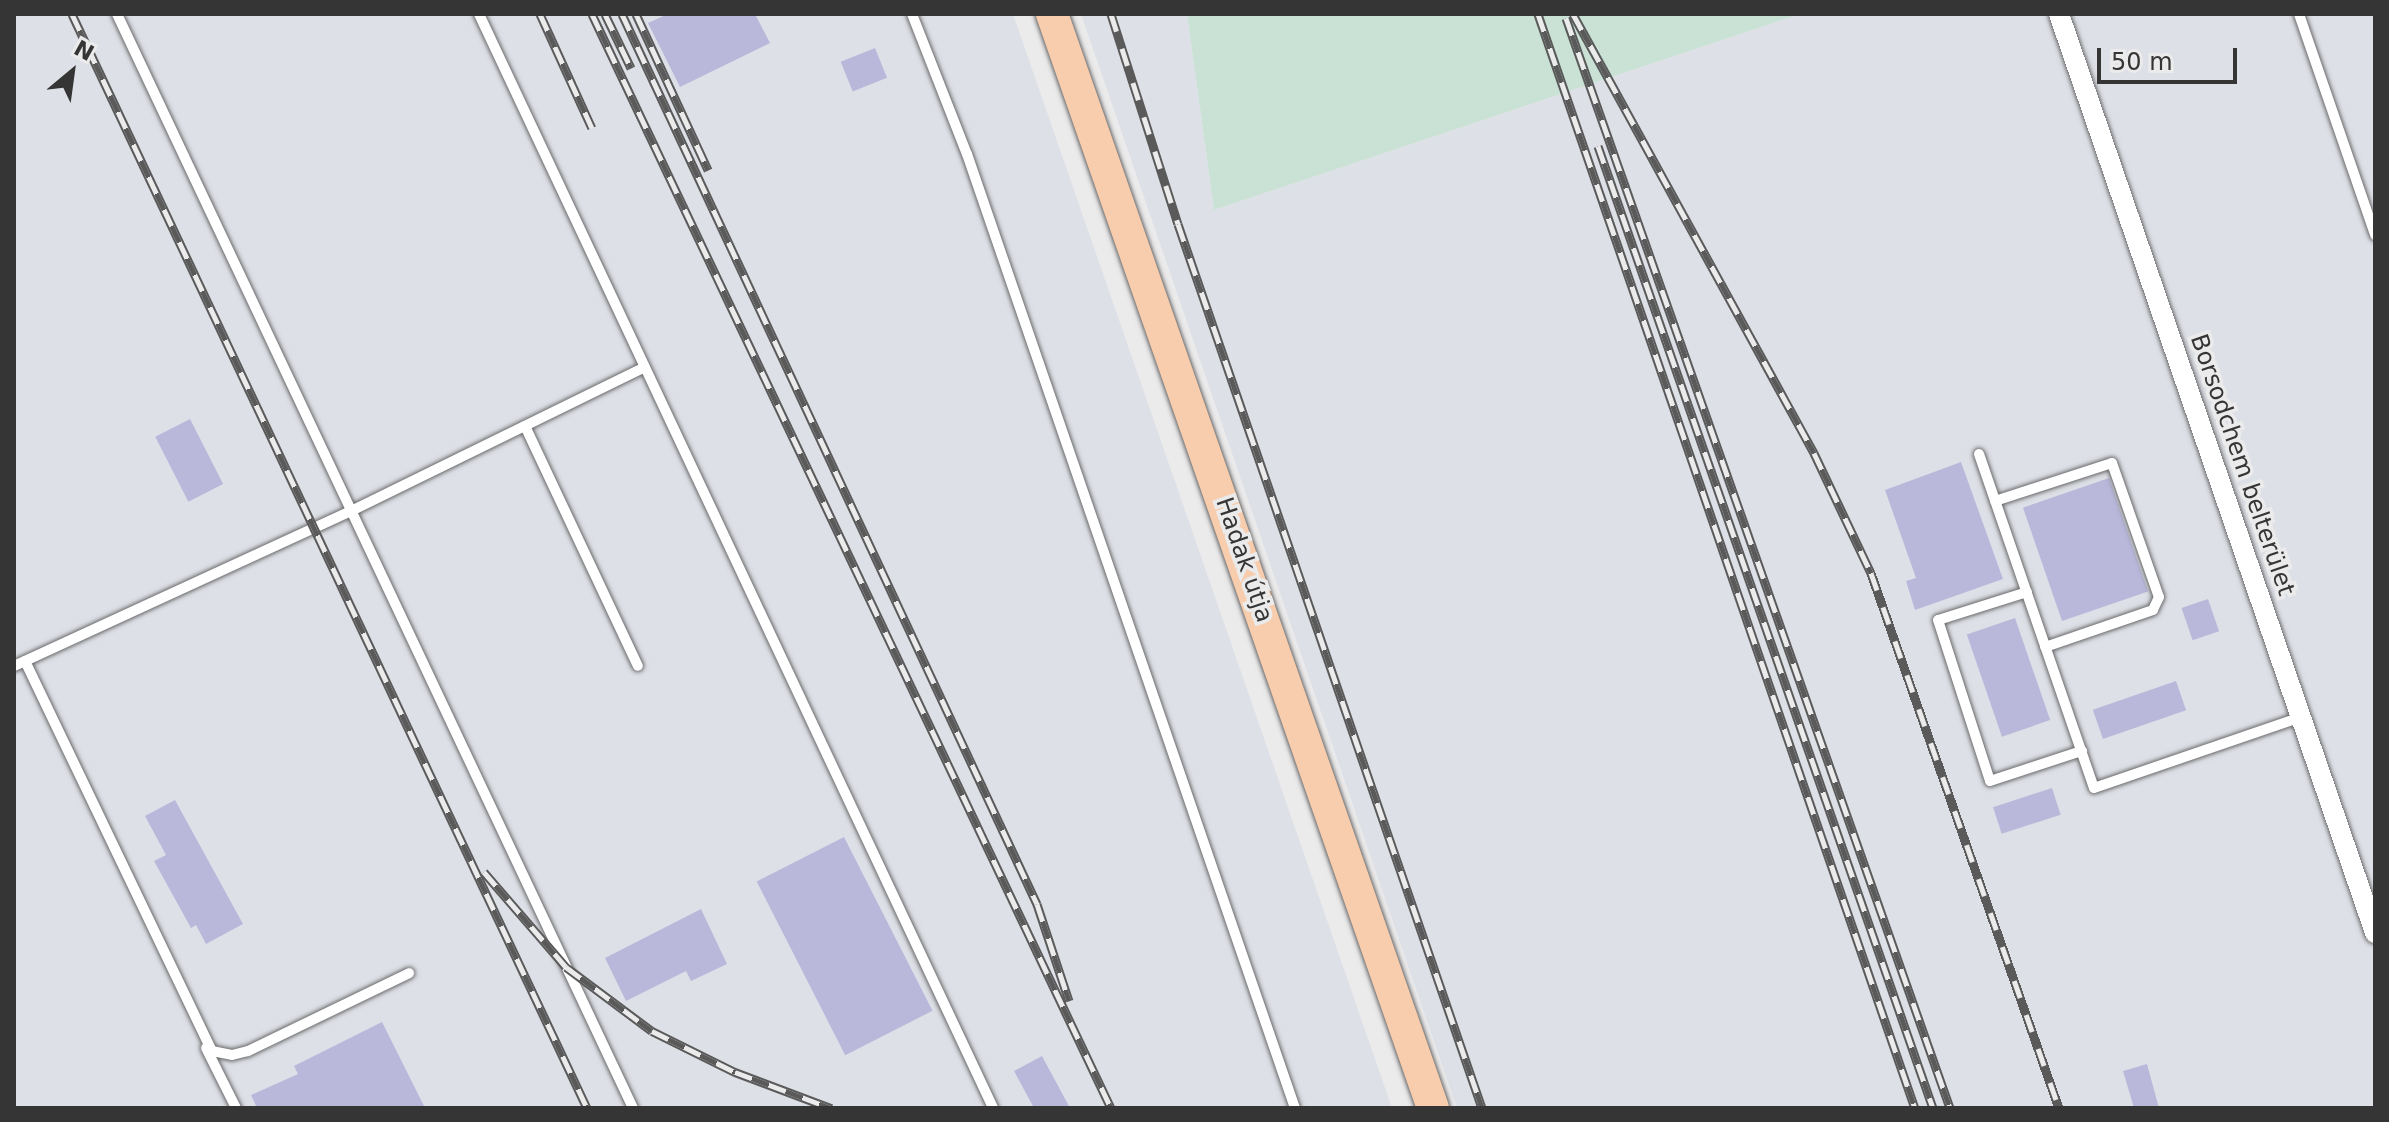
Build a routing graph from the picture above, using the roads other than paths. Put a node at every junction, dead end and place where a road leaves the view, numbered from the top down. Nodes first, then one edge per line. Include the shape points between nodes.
1 (117, 14) edge
2 (479, 14) edge
3 (912, 14) edge
4 (1052, 14) edge
5 (2059, 14) edge
6 (2299, 14) edge
7 (2375, 235) edge
8 (645, 367) junction
9 (525, 426) junction
10 (1979, 454) dead end
11 (1995, 501) junction
12 (351, 511) junction
13 (2027, 592) junction
14 (2045, 647) junction
15 (25, 661) junction
16 (14, 666) edge
17 (638, 666) dead end
18 (2301, 717) junction
19 (2082, 751) junction
20 (2375, 933) edge
21 (409, 973) dead end
22 (204, 1042) junction
23 (236, 1108) edge
24 (633, 1108) edge
25 (993, 1108) edge
26 (1295, 1108) edge
27 (1433, 1108) edge

1 - 12 lane
2 - 8 lane
3 - 26 lane via 962,140
4 - 27 main road, Hadak útja
5 - 18 street, Borsodchem belterület
6 - 7 lane
8 - 9 lane
8 - 25 lane
9 - 12 lane
9 - 17 lane
10 - 11 lane
11 - 13 lane
11 - 14 lane via 2112,463 2159,597 2153,610
12 - 15 lane
12 - 24 lane
13 - 14 lane
13 - 19 lane via 1938,620 1990,781
14 - 19 lane
15 - 16 lane
15 - 22 lane
18 - 19 lane via 2094,788
18 - 20 street, Borsodchem belterület
21 - 22 lane via 248,1051 222,1054
22 - 23 lane

